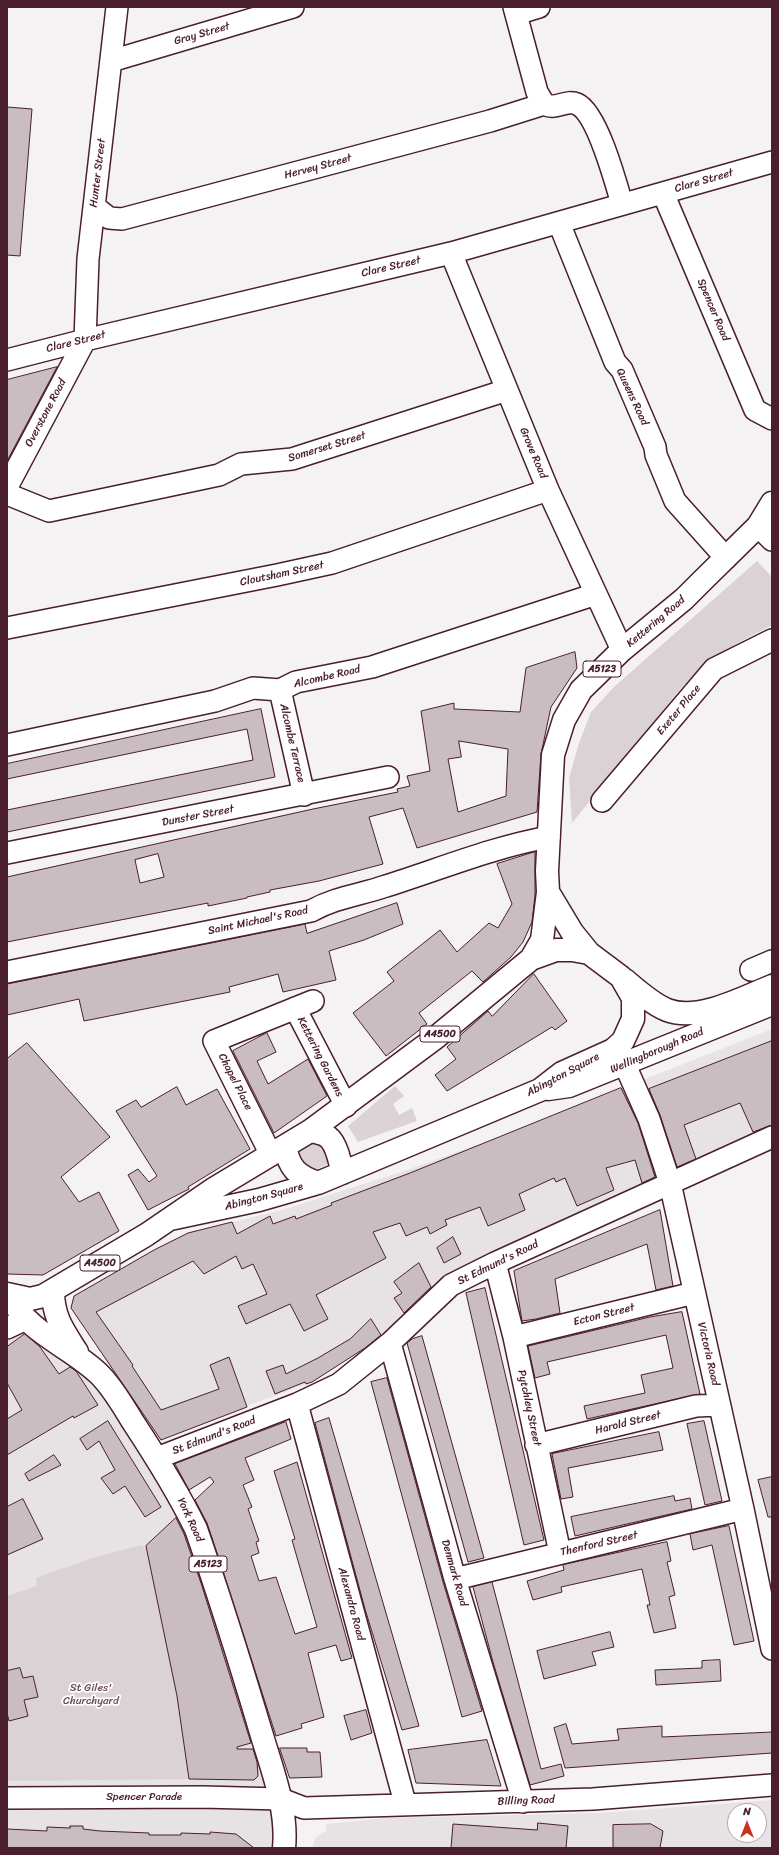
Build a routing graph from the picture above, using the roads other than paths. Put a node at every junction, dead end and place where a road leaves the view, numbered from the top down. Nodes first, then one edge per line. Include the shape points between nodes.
1 (117, 7) edge
2 (293, 7) edge
3 (539, 7) edge
4 (515, 10) edge
5 (111, 60) junction
6 (544, 104) junction
7 (772, 162) edge
8 (663, 193) junction
9 (622, 204) junction
10 (95, 207) junction
11 (559, 222) junction
12 (451, 253) junction
13 (85, 340) junction
14 (7, 360) edge
15 (506, 390) junction
16 (772, 419) edge
17 (7, 487) edge
18 (548, 490) junction
19 (7, 494) edge
20 (772, 504) edge
21 (765, 533) edge
22 (726, 558) junction
23 (596, 594) junction
24 (7, 628) edge
25 (772, 640) edge
26 (622, 650) junction
27 (280, 690) junction
28 (7, 745) edge
29 (388, 777) dead end
30 (304, 795) junction
31 (602, 801) dead end
32 (549, 837) junction
33 (7, 853) edge
34 (548, 892) junction
35 (588, 953) junction
36 (532, 959) junction
37 (772, 962) edge
38 (751, 970) dead end
39 (7, 972) edge
40 (621, 977) junction
41 (766, 994) edge
42 (304, 1004) joint
43 (625, 1065) junction
44 (540, 1090) junction
45 (346, 1106) junction
46 (310, 1131) junction
47 (772, 1137) edge
48 (278, 1150) junction
49 (342, 1173) junction
50 (318, 1183) junction
51 (670, 1183) junction
52 (170, 1219) junction
53 (495, 1263) junction
54 (53, 1291) junction
55 (694, 1293) junction
56 (8, 1295) edge
57 (514, 1337) junction
58 (390, 1343) junction
59 (79, 1357) junction
60 (297, 1404) junction
61 (719, 1405) junction
62 (536, 1445) junction
63 (157, 1458) junction
64 (743, 1509) junction
65 (560, 1553) junction
66 (455, 1579) junction
67 (772, 1649) edge
68 (772, 1785) edge
69 (7, 1798) edge
70 (281, 1799) junction
71 (523, 1802) junction
72 (405, 1803) junction
73 (284, 1848) edge

1 - 5 street, Hunter Street
2 - 5 street, Gray Street
3 - 4 street
4 - 6 street via 537,92
5 - 10 street, Hunter Street
6 - 9 street via 554,107 573,103 580,105 586,112 610,161
6 - 10 street, Hervey Street via 490,121 122,218 109,218
7 - 8 street, Clare Street
8 - 9 street, Clare Street
8 - 16 street, Spencer Road via 755,410
9 - 11 street, Clare Street
10 - 13 street, Hunter Street via 88,259
11 - 12 street, Clare Street
11 - 22 street, Queens Road via 615,362 622,370 655,447 656,456 675,501
12 - 13 street, Clare Street
12 - 15 street, Grove Road
13 - 14 street, Clare Street
13 - 17 street, Overstone Road
15 - 18 street, Grove Road
15 - 19 street, Somerset Street via 292,459 242,464 219,475 49,511
18 - 23 street, Grove Road
18 - 24 street, Cloutsham Street via 332,563
20 - 21 main road, Kettering Road / A5123
21 - 22 main road, Kettering Road / A5123
22 - 26 main road, Kettering Road / A5123 via 684,599
23 - 26 street, Grove Road
23 - 27 street, Alcombe Road via 372,667 296,682
25 - 31 street, Exeter Place via 714,670
26 - 32 main road, Kettering Road / A5123 via 581,690 564,720 553,755
27 - 28 street, Alcombe Road via 253,688 215,700
27 - 30 street, Alcombe Terrace
29 - 30 street, Dunster Street
30 - 33 street, Dunster Street
32 - 34 main road, Kettering Road / A5123 via 546,871
32 - 39 street, Saint Michael's Road via 516,842 372,891 328,901 312,911
34 - 35 main road, A5123
34 - 36 main road, A5123 via 542,940
35 - 36 main road, Abington Square / A4500 via 556,950
35 - 40 main road, Abington Square / A4500
36 - 45 main road, Abington Square / A4500
37 - 38 street
40 - 41 main road via 651,1001 678,1013 706,1012
40 - 44 main road, Abington Square / A4500 via 633,998 634,1009 633,1019 623,1042 613,1050 562,1073
41 - 43 main road, Wellingborough Road / A4500
42 - 45 street, Kettering Gardens
42 - 48 street, Chapel Place via 214,1041
43 - 44 main road, Wellingborough Road / A4500 via 569,1086
43 - 51 street, Victoria Road via 649,1119
44 - 49 main road, Abington Square / A4500
45 - 46 main road, Abington Square / A4500
46 - 48 main road, Abington Square / A4500
46 - 49 main road via 330,1138 340,1159
47 - 51 street, St Edmund's Road
48 - 50 main road via 287,1157 297,1174
48 - 52 main road, Abington Square / A4500
49 - 50 main road, Abington Square / A4500
50 - 52 main road, Abington Square / A4500 via 259,1200
51 - 53 street, St Edmund's Road
51 - 55 street, Victoria Road
52 - 54 main road, Abington Square / A4500
53 - 57 street, Pytchley Street
53 - 58 street, St Edmund's Road via 451,1285
54 - 56 main road, Abington Square / A4500 via 30,1299
54 - 59 main road via 57,1321
55 - 57 street, Ecton Street
55 - 61 street, Victoria Road
56 - 59 main road, York Road / A5123 via 26,1319 56,1343
57 - 62 street, Pytchley Street
58 - 60 street, St Edmund's Road via 339,1384
58 - 66 street, Denmark Road
59 - 63 main road, York Road / A5123 via 109,1385
60 - 63 street, St Edmund's Road
60 - 72 street, Alexandra Road
61 - 62 street, Harold Street via 696,1406
61 - 64 street, Victoria Road
62 - 65 street, Pytchley Street
63 - 70 main road, York Road / A5123 via 196,1529 241,1665
64 - 65 street, Thenford Street
64 - 67 street, Victoria Road
65 - 66 street, Thenford Street
66 - 71 street, Denmark Road
68 - 71 street, Billing Road
69 - 70 street, Spencer Parade
70 - 72 street, Billing Road via 304,1808
70 - 73 main road, A5123
71 - 72 street, Billing Road

